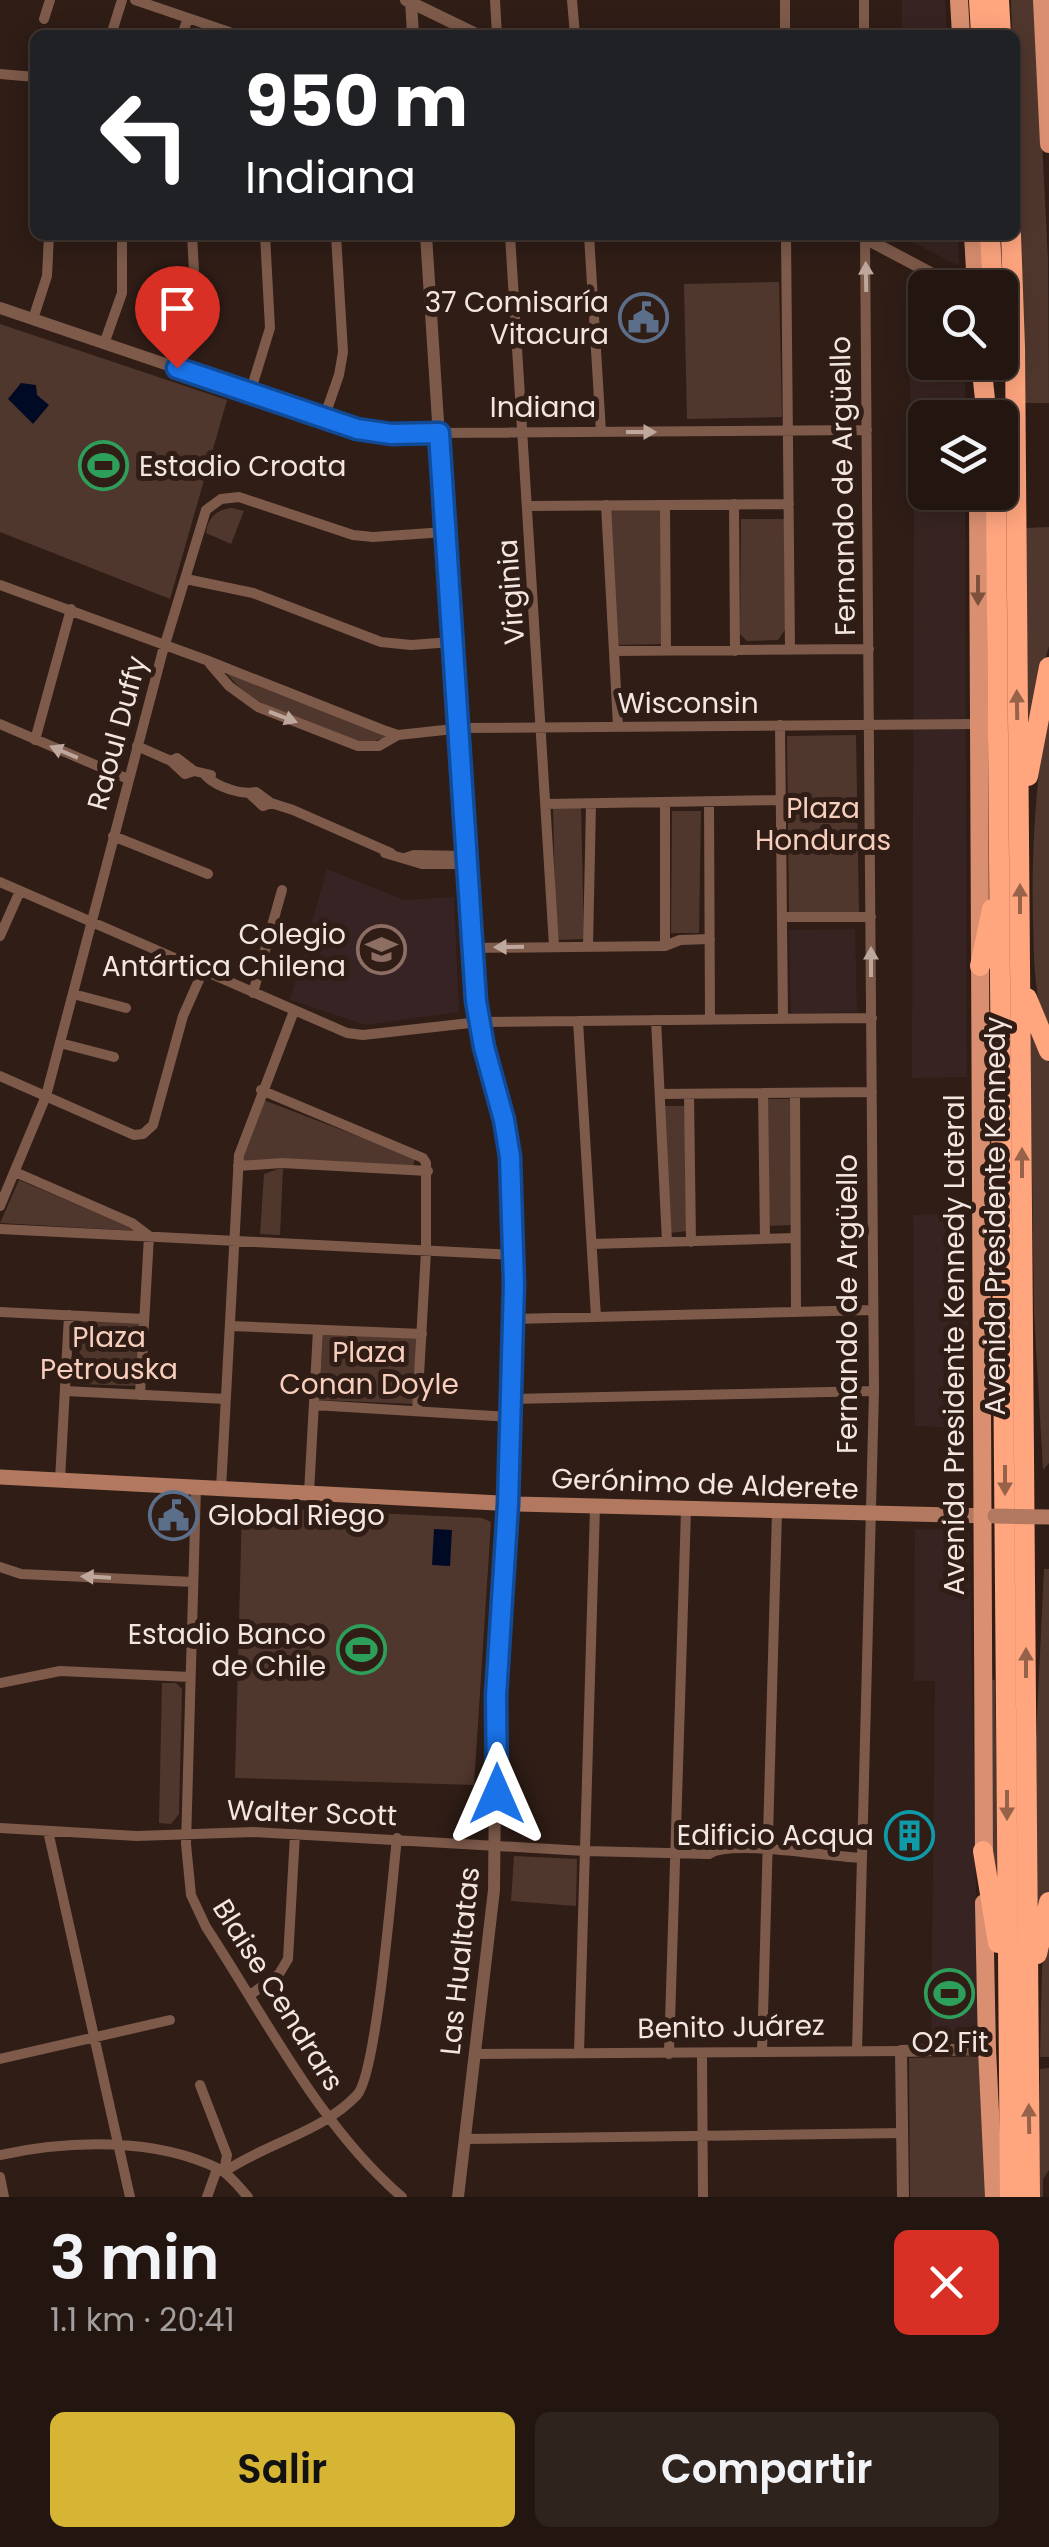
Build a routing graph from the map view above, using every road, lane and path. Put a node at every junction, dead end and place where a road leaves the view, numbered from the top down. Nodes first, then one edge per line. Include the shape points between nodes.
1 (50, 0) edge
2 (122, 0) edge
3 (136, 0) edge
4 (494, 0) edge
5 (572, 0) edge
6 (785, 0) edge
7 (864, 0) edge
8 (959, 0) edge
9 (979, 0) edge
10 (1000, 0) edge
11 (1042, 0) edge
12 (409, 1) edge
13 (188, 18) junction
14 (44, 19) dead end
15 (113, 30) edge
16 (184, 30) edge
17 (223, 30) edge
18 (412, 30) edge
19 (468, 30) edge
20 (497, 30) edge
21 (575, 30) edge
22 (785, 30) edge
23 (864, 30) edge
24 (961, 30) edge
25 (981, 30) edge
26 (1001, 30) edge
27 (1047, 45) edge
28 (0, 74) edge
29 (30, 77) edge
30 (1049, 144) edge
31 (49, 240) edge
32 (122, 240) edge
33 (192, 240) edge
34 (265, 240) edge
35 (336, 240) edge
36 (426, 240) edge
37 (510, 240) edge
38 (588, 240) edge
39 (786, 240) edge
40 (863, 240) edge
41 (870, 240) edge
42 (972, 240) edge
43 (990, 240) edge
44 (1010, 240) edge
45 (926, 270) edge
46 (975, 270) edge
47 (992, 270) edge
48 (0, 308) edge
49 (33, 319) junction
50 (104, 344) junction
51 (177, 368) junction
52 (250, 393) junction
53 (324, 418) junction
54 (788, 430) junction
55 (867, 430) junction
56 (601, 432) junction
57 (439, 433) junction
58 (523, 433) junction
59 (734, 504) junction
60 (789, 504) junction
61 (606, 505) junction
62 (666, 505) junction
63 (528, 506) junction
64 (978, 510) edge
65 (996, 510) edge
66 (445, 532) junction
67 (186, 578) junction
68 (0, 585) edge
69 (71, 609) junction
70 (452, 642) junction
71 (164, 646) junction
72 (869, 649) junction
73 (735, 650) junction
74 (790, 650) junction
75 (666, 651) junction
76 (614, 652) junction
77 (206, 660) junction
78 (1049, 667) edge
79 (0, 724) edge
80 (870, 724) junction
81 (978, 724) junction
82 (780, 725) junction
83 (618, 726) junction
84 (542, 727) junction
85 (458, 728) junction
86 (398, 734) junction
87 (35, 740) junction
88 (137, 746) junction
89 (128, 779) junction
90 (781, 800) junction
91 (665, 802) junction
92 (709, 802) junction
93 (545, 804) junction
94 (590, 804) junction
95 (113, 836) junction
96 (1019, 838) junction
97 (1000, 858) junction
98 (466, 860) junction
99 (208, 874) dead end
100 (0, 882) edge
101 (282, 890) dead end
102 (20, 891) junction
103 (871, 917) junction
104 (782, 918) junction
105 (91, 922) junction
106 (0, 936) edge
107 (710, 940) junction
108 (554, 946) junction
109 (588, 946) junction
110 (665, 946) junction
111 (472, 948) junction
112 (1020, 960) junction
113 (980, 966) junction
114 (203, 971) junction
115 (254, 992) junction
116 (72, 994) junction
117 (126, 1008) dead end
118 (294, 1011) junction
119 (872, 1018) junction
120 (782, 1019) junction
121 (656, 1020) junction
122 (710, 1020) junction
123 (578, 1021) junction
124 (479, 1022) junction
125 (60, 1043) junction
126 (1049, 1052) edge
127 (114, 1057) dead end
128 (0, 1076) edge
129 (261, 1090) junction
130 (872, 1092) junction
131 (763, 1093) junction
132 (794, 1093) junction
133 (660, 1094) junction
134 (689, 1094) junction
135 (46, 1096) junction
136 (238, 1166) junction
137 (428, 1171) junction
138 (15, 1172) junction
139 (0, 1206) edge
140 (0, 1230) edge
141 (149, 1236) junction
142 (795, 1238) junction
143 (765, 1239) junction
144 (235, 1240) junction
145 (667, 1242) junction
146 (691, 1242) junction
147 (592, 1244) junction
148 (426, 1251) junction
149 (513, 1255) junction
150 (874, 1310) junction
151 (0, 1312) edge
152 (796, 1312) junction
153 (70, 1315) junction
154 (596, 1317) junction
155 (514, 1319) junction
156 (144, 1320) junction
157 (230, 1326) junction
158 (318, 1330) junction
159 (422, 1334) junction
160 (874, 1390) junction
161 (65, 1391) junction
162 (140, 1395) junction
163 (226, 1399) junction
164 (512, 1399) junction
165 (314, 1405) junction
166 (418, 1411) junction
167 (511, 1417) junction
168 (0, 1477) edge
169 (60, 1480) junction
170 (196, 1487) junction
171 (221, 1488) junction
172 (309, 1493) junction
173 (508, 1504) junction
174 (595, 1507) junction
175 (686, 1510) junction
176 (777, 1512) junction
177 (870, 1514) junction
178 (988, 1516) junction
179 (1049, 1517) edge
180 (0, 1567) edge
181 (193, 1582) junction
182 (190, 1676) junction
183 (0, 1684) edge
184 (0, 1828) edge
185 (48, 1830) junction
186 (186, 1834) junction
187 (295, 1834) junction
188 (397, 1838) junction
189 (496, 1844) junction
190 (585, 1850) junction
191 (768, 1850) junction
192 (984, 1851) junction
193 (676, 1852) junction
194 (861, 1858) junction
195 (1049, 1902) edge
196 (250, 1995) junction
197 (170, 2020) dead end
198 (1008, 2027) junction
199 (95, 2038) junction
200 (1028, 2040) junction
201 (986, 2050) junction
202 (857, 2051) junction
203 (900, 2051) junction
204 (762, 2052) junction
205 (579, 2053) junction
206 (475, 2054) junction
207 (669, 2054) junction
208 (702, 2054) junction
209 (0, 2059) edge
210 (200, 2085) dead end
211 (328, 2116) junction
212 (902, 2133) junction
213 (703, 2136) junction
214 (465, 2139) junction
215 (118, 2147) junction
216 (0, 2154) edge
217 (221, 2170) junction
218 (0, 2177) edge
219 (4, 2197) edge
220 (130, 2197) edge
221 (207, 2197) edge
222 (248, 2197) edge
223 (402, 2197) edge
224 (458, 2197) edge
225 (704, 2197) edge
226 (903, 2197) edge
227 (994, 2197) edge
228 (1008, 2197) edge
229 (1030, 2197) edge

1 - 14 street
2 - 15 street
3 - 13 street
4 - 20 street
5 - 21 street
6 - 22 street
7 - 23 street
8 - 24 main road
9 - 25 highway
10 - 26 highway
11 - 27 main road
12 - 18 street
12 - 19 street
13 - 16 street
13 - 17 street
27 - 30 main road
28 - 29 street
31 - 49 street via 48,276
32 - 50 street via 122,293
33 - 51 street via 196,308
34 - 52 street via 270,328
35 - 53 street via 343,352
36 - 57 street, Las Hualtatas
37 - 58 street, Virginia
38 - 56 street
39 - 54 street
55 -> 40 street, Fernando de Argüello
41 - 45 street
42 - 46 main road
43 - 47 highway
96 -> 44 highway, Avenida Presidente Kennedy
48 - 49 street, Indiana
49 - 50 street, Indiana
50 - 51 street, Indiana
51 - 52 street, Indiana
52 - 53 street, Indiana
53 - 57 street, Indiana via 378,433
54 - 55 street, Indiana
56 -> 54 street, Indiana
54 - 60 street
55 - 72 street, Fernando de Argüello
56 - 58 street, Indiana
57 - 58 street, Indiana
57 - 66 street, Las Hualtatas
58 - 63 street, Virginia
59 - 60 street
59 - 62 street
59 - 73 street
60 - 74 street
61 - 62 street
61 - 63 street
61 - 76 street
62 - 75 street
63 - 84 street, Virginia
64 -> 81 main road, Avenida Presidente Kennedy Lateral
65 - 97 highway, Avenida Presidente Kennedy
66 - 67 street, Raoul Duffy via 353,535 227,497 203,515
66 - 70 street, Las Hualtatas
67 - 70 street via 253,592 382,642
67 - 71 street, Raoul Duffy
68 - 69 street, Wisconsin
69 - 71 street, Wisconsin
69 - 87 street
70 - 85 street, Las Hualtatas
71 - 77 street, Wisconsin
71 - 88 street, Raoul Duffy
72 - 74 street
72 - 80 street, Fernando de Argüello
73 - 74 street
73 - 75 street
75 - 76 street
76 - 83 street
77 - 86 street, Wisconsin
77 -> 86 street, Wisconsin via 258,707 358,746 379,746
78 - 96 highway
79 - 87 street
80 - 81 street, Wisconsin
80 - 82 street, Wisconsin
80 - 103 street, Fernando de Argüello
81 - 113 main road, Avenida Presidente Kennedy Lateral
82 - 83 street, Wisconsin
82 - 90 street
83 - 84 street, Wisconsin
84 - 85 street, Wisconsin
84 - 93 street, Virginia
85 - 86 street, Wisconsin
85 - 98 street, Las Hualtatas
89 -> 87 street
88 - 89 street, Raoul Duffy
88 - 98 street via 422,864
89 - 95 street, Raoul Duffy
90 - 92 street
90 - 104 street
91 - 92 street
91 - 94 street
91 - 110 street
92 - 107 street
93 - 94 street
93 - 108 street, Virginia
94 - 109 street
95 - 99 street
95 - 105 street, Raoul Duffy
112 -> 96 highway, Avenida Presidente Kennedy
97 - 113 highway
97 -> 198 highway, Avenida Presidente Kennedy
98 - 111 street, Las Hualtatas
100 - 102 street
101 - 115 street
102 - 105 street
102 - 106 street
103 - 104 street
119 -> 103 street, Fernando de Argüello
104 - 120 street
105 - 114 street
105 - 116 street, Raoul Duffy
107 - 110 street
107 - 122 street
108 - 109 street
108 -> 111 street
109 - 110 street
111 - 124 street, Las Hualtatas
112 - 126 highway
200 -> 112 highway, Avenida Presidente Kennedy
113 - 178 main road, Avenida Presidente Kennedy Lateral
114 - 115 street
114 - 135 street via 151,1129 134,1135
115 - 118 street
116 - 117 street
116 - 125 street, Raoul Duffy
118 - 124 street via 363,1034
118 - 129 street
119 - 120 street
119 - 130 street, Fernando de Argüello
120 - 122 street
121 - 122 street
121 - 123 street
121 - 133 street
123 - 124 street
123 - 147 street
124 - 149 street, Las Hualtatas via 507,1139
125 - 127 street
125 - 135 street, Raoul Duffy
128 - 135 street
129 - 136 street
129 - 137 street via 423,1158
130 - 132 street
130 - 150 street, Fernando de Argüello
131 - 132 street
131 - 134 street
131 - 143 street
132 - 142 street
133 - 134 street
133 - 145 street
134 - 146 street
135 - 138 street, Raoul Duffy
136 - 137 street
136 - 144 street
137 - 148 street
138 - 139 street, Raoul Duffy
138 - 141 street
140 - 141 street
141 - 144 street
141 - 156 street
142 - 143 street
142 - 152 street
143 - 146 street
144 - 148 street
144 - 157 street
145 - 146 street
145 - 147 street
147 - 154 street
148 - 149 street
148 - 159 street
149 - 155 street, Las Hualtatas
150 - 152 street
150 - 160 street, Fernando de Argüello
151 - 153 street
152 - 154 street
153 - 156 street
153 - 161 street
154 - 155 street
155 - 164 street, Las Hualtatas
156 - 162 street
157 - 158 street
157 - 163 street
158 - 159 street
158 - 165 street
159 - 166 street
160 - 164 street
160 - 177 street, Fernando de Argüello
161 - 162 street
161 - 169 street
162 - 163 street
163 - 171 street
164 - 167 street, Las Hualtatas
165 - 166 street
165 - 172 street
166 - 167 street
167 - 173 street, Las Hualtatas
168 - 169 main road, Gerónimo de Alderete
169 - 170 main road, Gerónimo de Alderete
170 - 171 main road, Gerónimo de Alderete
170 - 181 street, Blaise Cendrars
171 - 172 main road, Gerónimo de Alderete
172 - 173 main road, Gerónimo de Alderete
173 - 174 main road, Gerónimo de Alderete
173 - 189 street, Las Hualtatas via 496,1696
174 - 175 main road, Gerónimo de Alderete
174 - 190 street
175 - 176 main road, Gerónimo de Alderete
175 - 193 street
176 - 177 main road, Gerónimo de Alderete
176 - 191 street
177 - 178 main road, Gerónimo de Alderete
177 - 194 street, Fernando de Argüello
178 - 179 main road, Gerónimo de Alderete, bridge
178 - 192 main road, Avenida Presidente Kennedy Lateral
181 -> 180 street via 21,1574
181 - 182 street, Blaise Cendrars
182 - 183 street via 60,1671
182 - 186 street, Blaise Cendrars
184 - 185 street, Walter Scott
185 - 186 street, Walter Scott
185 - 199 street
186 - 187 street, Walter Scott
186 - 196 street, Blaise Cendrars via 196,1908
187 - 188 street, Walter Scott
187 - 196 street via 288,1959
188 - 189 street, Walter Scott
188 - 211 street via 366,2076 358,2094
189 - 190 street, Walter Scott
189 - 206 street, Las Hualtatas
190 - 193 street, Walter Scott
190 - 205 street
191 - 193 street, Walter Scott
191 - 194 street, Walter Scott
191 - 204 street
192 - 198 highway
192 - 201 main road, Avenida Presidente Kennedy Lateral
193 - 207 street
194 - 202 street, Fernando de Argüello
195 - 200 highway
196 - 211 street, Blaise Cendrars
197 - 199 street
198 - 228 highway, Avenida Presidente Kennedy
199 - 209 street
199 - 215 street
229 -> 200 highway, Avenida Presidente Kennedy
201 - 203 street, Benito Juárez
201 - 227 main road, Avenida Presidente Kennedy Lateral
202 - 203 street, Benito Juárez
202 - 204 street, Benito Juárez
203 - 212 street
204 - 208 street, Benito Juárez
205 - 206 street, Benito Juárez
205 - 207 street, Benito Juárez
206 - 214 street, Las Hualtatas
207 - 208 street, Benito Juárez
208 - 213 street
210 - 217 street via 227,2155
211 - 217 street
211 - 223 street, Blaise Cendrars via 362,2162
212 - 213 street
212 - 226 street
213 - 214 street
213 - 225 street
214 - 224 street, Las Hualtatas
215 - 216 street
215 - 217 street via 174,2154
215 - 220 street
217 - 221 street
217 - 222 street
218 - 219 street

